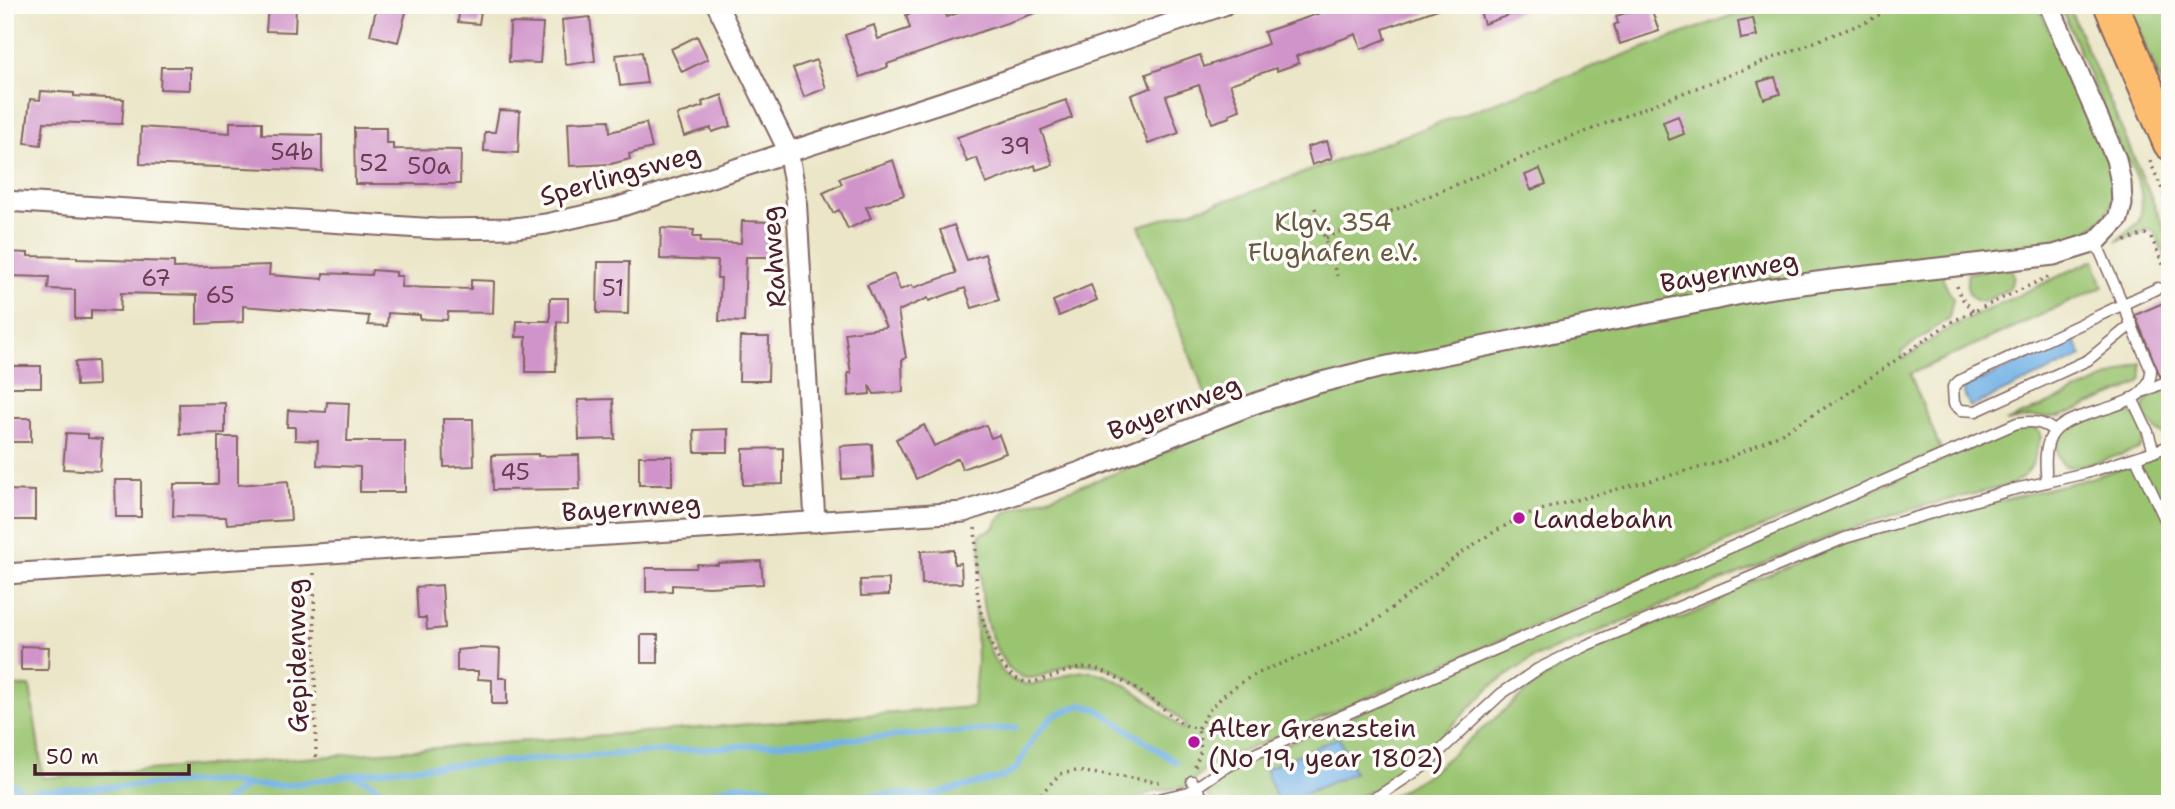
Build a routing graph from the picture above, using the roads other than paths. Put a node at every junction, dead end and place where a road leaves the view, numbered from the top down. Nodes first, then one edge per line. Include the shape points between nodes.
1 (717, 5) edge
2 (1224, 5) edge
3 (2049, 5) edge
4 (2111, 5) edge
5 (2170, 143) edge
6 (788, 150) junction
7 (5, 201) edge
8 (2098, 248) junction
9 (2158, 288) dead end
10 (2123, 304) junction
11 (2132, 324) junction
12 (2170, 380) edge
13 (2145, 391) junction
14 (2132, 398) junction
15 (2054, 431) junction
16 (2170, 446) edge
17 (2154, 452) junction
18 (2136, 458) junction
19 (2047, 482) junction
20 (815, 522) junction
21 (2170, 530) edge
22 (5, 575) edge
23 (1193, 781) junction
24 (1138, 804) edge
25 (1207, 804) edge
26 (1362, 804) edge

1 - 6 street, Rahweg
2 - 6 street, Sperlingsweg
3 - 8 street via 2116,159 2121,183 2118,219
4 - 5 highway
6 - 7 street, Sperlingsweg via 613,209 515,228 437,229
6 - 20 street, Rahweg via 796,195
8 - 10 lane
8 - 20 street, Bayernweg via 1730,296 1366,371 1259,402 975,510
9 - 10 lane
10 - 11 lane
10 - 11 lane via 1959,381 1953,387 1954,404 1961,410 1976,411 2088,360
11 - 13 lane via 2151,370
12 - 13 lane
13 - 14 lane
14 - 15 lane
14 - 17 lane
15 - 19 lane via 2045,463
15 - 23 lane via 2046,424 2017,424
16 - 17 lane
17 - 18 lane
18 - 19 lane
18 - 21 lane
19 - 26 lane via 1845,538 1587,645 1501,694 1424,766
20 - 22 street, Bayernweg
23 - 24 lane via 1180,795
23 - 25 lane

